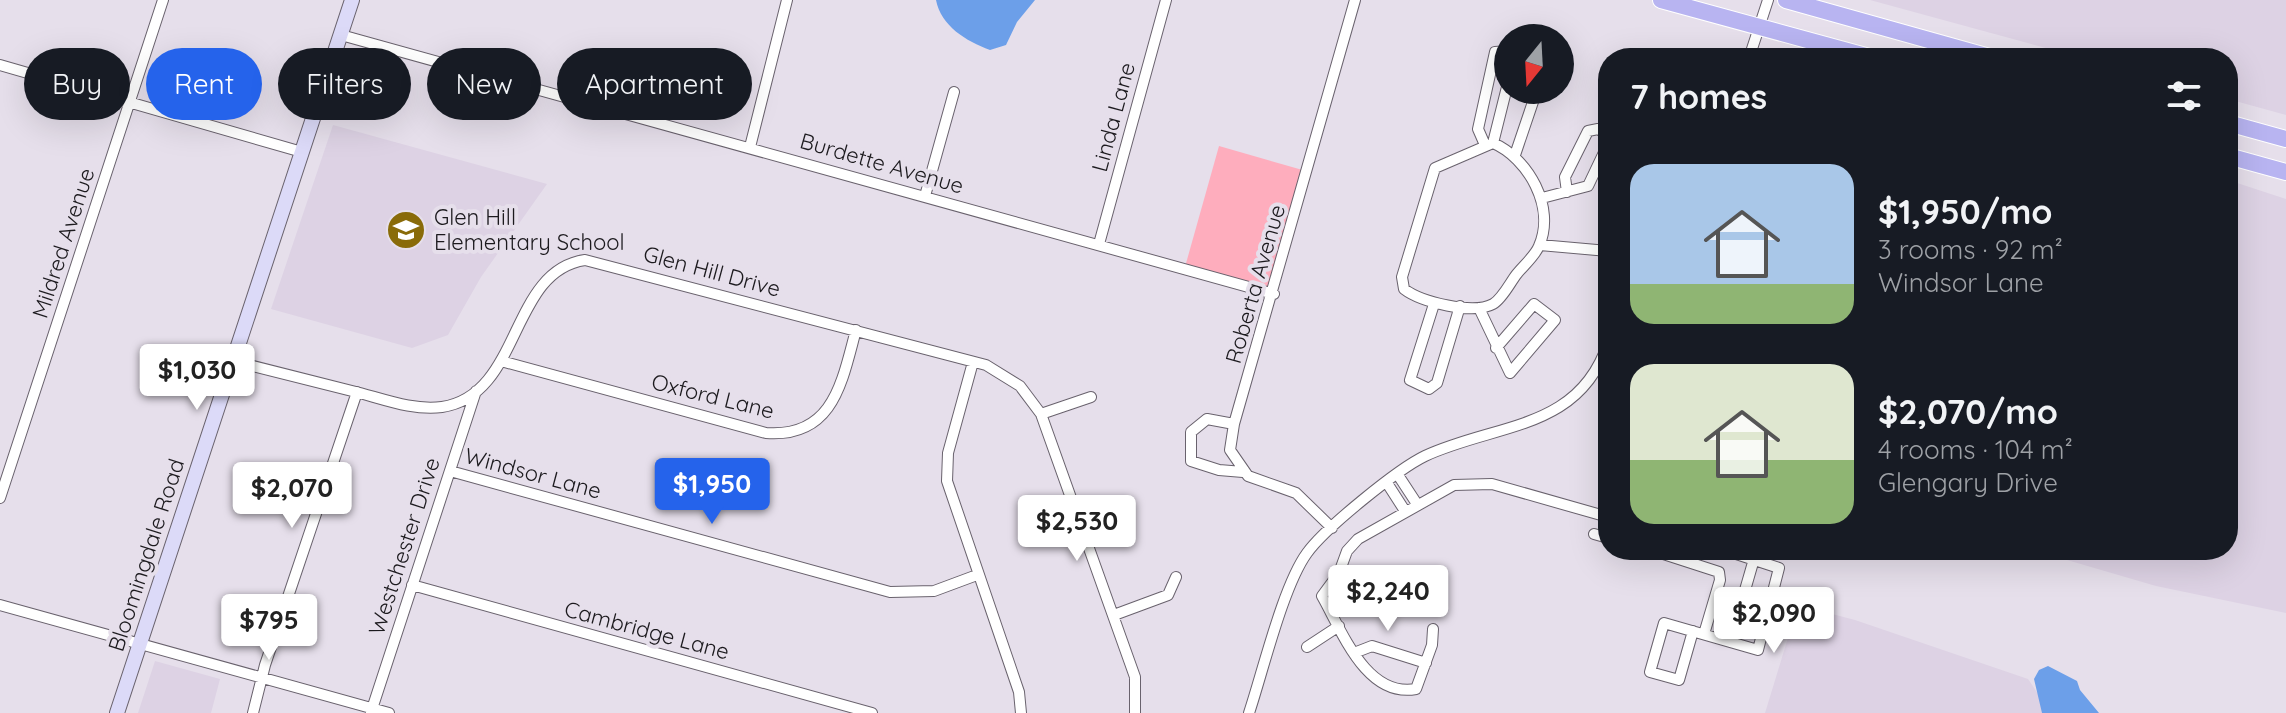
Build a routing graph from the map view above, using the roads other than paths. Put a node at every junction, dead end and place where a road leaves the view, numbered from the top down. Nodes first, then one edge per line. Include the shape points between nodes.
1 (163, 0) edge
2 (352, 0) edge
3 (787, 0) edge
4 (1166, 0) edge
5 (1355, 0) edge
6 (1661, 0) edge
7 (1768, 0) edge
8 (1786, 0) edge
9 (1759, 27) junction
10 (341, 35) junction
11 (1752, 48) edge
12 (1836, 48) edge
13 (1957, 48) edge
14 (1494, 57) edge
15 (0, 65) edge
16 (24, 72) edge
17 (954, 92) dead end
18 (130, 103) joint
19 (1501, 104) edge
20 (1532, 104) edge
21 (124, 120) edge
22 (2238, 126) edge
23 (1598, 129) edge
24 (2286, 139) edge
25 (1489, 144) junction
26 (750, 147) junction
27 (302, 152) junction
28 (1515, 155) junction
29 (2238, 159) edge
30 (1598, 165) edge
31 (2286, 172) edge
32 (1567, 192) junction
33 (925, 196) junction
34 (1542, 198) junction
35 (1099, 244) junction
36 (1540, 245) junction
37 (1598, 250) edge
38 (1274, 294) junction
39 (1434, 304) junction
40 (1460, 306) junction
41 (1479, 308) junction
42 (856, 330) junction
43 (1496, 348) junction
44 (233, 361) junction
45 (501, 361) junction
46 (973, 362) junction
47 (1598, 362) edge
48 (476, 391) junction
49 (357, 392) junction
50 (1091, 397) dead end
51 (1041, 414) junction
52 (1234, 424) junction
53 (450, 471) junction
54 (1243, 472) junction
55 (1398, 475) junction
56 (1387, 483) junction
57 (0, 498) edge
58 (1417, 504) junction
59 (1405, 511) junction
60 (1598, 514) edge
61 (1332, 528) junction
62 (1594, 534) dead end
63 (1598, 535) edge
64 (1682, 560) edge
65 (1754, 560) edge
66 (1757, 560) edge
67 (977, 575) junction
68 (1176, 577) dead end
69 (412, 585) junction
70 (0, 605) edge
71 (1114, 615) junction
72 (1339, 626) junction
73 (1433, 629) dead end
74 (1693, 631) junction
75 (1704, 634) junction
76 (1730, 642) junction
77 (140, 644) junction
78 (1307, 647) dead end
79 (1354, 653) junction
80 (1426, 663) junction
81 (262, 678) junction
82 (371, 710) edge
83 (117, 713) edge
84 (253, 713) edge
85 (389, 713) edge
86 (872, 713) edge
87 (1021, 713) edge
88 (1135, 713) edge
89 (1249, 713) edge

1 - 18 street, Mildred Avenue
2 - 10 main road, Bloomingdale Road
3 - 26 street
4 - 35 street, Linda Lane
5 - 38 street, Roberta Avenue
6 - 9 main road
7 - 9 street
8 - 13 main road
9 - 11 street
9 - 12 main road
10 - 26 street, Burdette Avenue
10 - 27 main road, Bloomingdale Road
14 - 25 street via 1478,129
15 - 16 street
17 - 33 street
18 - 27 street
19 - 25 street
20 - 28 street
21 - 57 street, Mildred Avenue
22 - 24 main road
23 - 32 street via 1588,131 1565,177
25 - 28 street
25 - 39 street via 1438,165 1418,219 1402,277 1404,289
26 - 33 street, Burdette Avenue
27 - 44 main road, Bloomingdale Road
28 - 34 street
29 - 31 main road
30 - 32 street via 1588,186
32 - 34 street
33 - 35 street, Burdette Avenue
34 - 36 street
35 - 38 street, Burdette Avenue
36 - 37 street
36 - 41 street via 1494,304
38 - 52 street, Roberta Avenue
39 - 40 street
39 - 40 street via 1410,380 1429,389 1437,383
40 - 41 street
41 - 43 street
42 - 45 street, Glen Hill Drive via 585,260 562,264 549,276
42 - 45 street, Oxford Lane via 831,405 806,426 783,433
42 - 46 street, Glen Hill Drive
43 - 43 street via 1510,373 1555,320 1534,304
44 - 49 street, Glen Hill Drive
44 - 77 main road, Bloomingdale Road
45 - 48 street, Glen Hill Drive
46 - 51 street, Glen Hill Drive via 1013,380
46 - 67 street via 948,453 947,481
47 - 55 street via 1586,384 1543,418 1439,450
48 - 49 street, Glen Hill Drive via 441,407 403,405
48 - 53 street, Westchester Drive
49 - 81 street
50 - 51 street
51 - 71 street, Glen Hill Drive
52 - 54 street, Roberta Avenue via 1230,450
52 - 54 street via 1207,419 1191,432 1191,461
53 - 67 street, Windsor Lane via 890,592 934,591
53 - 69 street, Westchester Drive
54 - 61 street via 1296,493
55 - 56 street
55 - 58 street
56 - 59 street
56 - 61 street
58 - 59 street
58 - 60 street via 1454,485 1480,482
59 - 72 street via 1351,546 1322,596
61 - 89 street via 1300,565
62 - 63 street
64 - 75 street via 1719,572
65 - 76 street
66 - 76 street via 1779,568 1758,650
67 - 87 street via 1016,683
68 - 71 street via 1168,595
69 - 82 street, Westchester Drive
69 - 86 street, Cambridge Lane
70 - 77 street
71 - 88 street, Glen Hill Drive via 1135,677
72 - 78 street
72 - 79 street
73 - 80 street
74 - 74 street via 1679,680 1650,672 1664,623
74 - 75 street
75 - 76 street
77 - 81 street
77 - 83 main road, Bloomingdale Road
79 - 80 street via 1372,646
79 - 80 street via 1373,678 1407,690 1418,687
81 - 82 street
81 - 84 street
82 - 85 street

